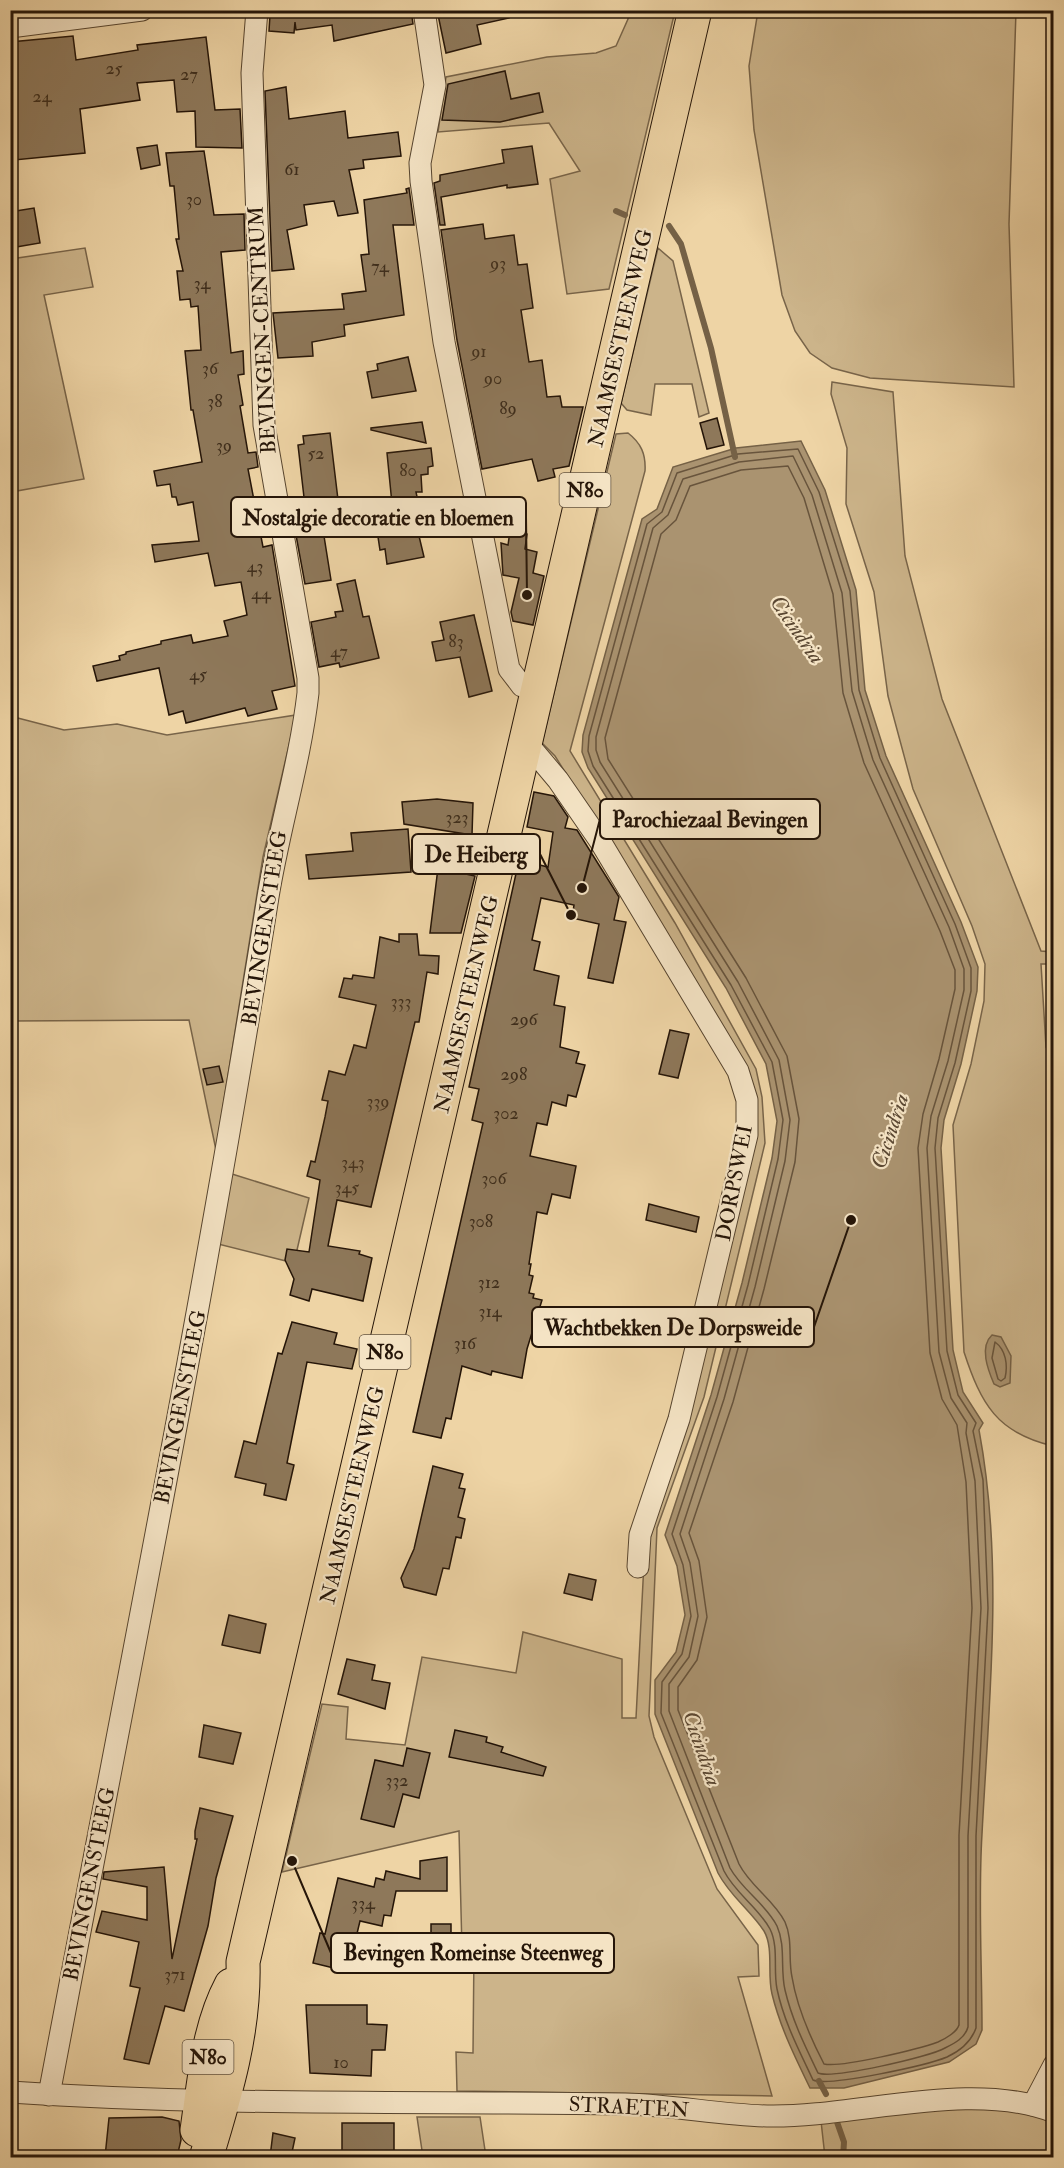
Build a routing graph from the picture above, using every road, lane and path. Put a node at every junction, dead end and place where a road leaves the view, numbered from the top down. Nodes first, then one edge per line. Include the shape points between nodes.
1 (142, 10) edge
2 (258, 10) edge
3 (424, 10) edge
4 (695, 10) edge
5 (10, 27) edge
6 (538, 692) junction
7 (305, 718) joint
8 (526, 742) junction
9 (638, 1567) dead end
10 (1053, 2065) edge
11 (10, 2092) edge
12 (48, 2095) junction
13 (212, 2102) junction
14 (1033, 2105) junction
15 (1053, 2112) edge
16 (192, 2157) edge
17 (206, 2157) edge

1 - 5 street
2 - 7 street, BEVINGEN-CENTRUM via 252,85 264,425 308,678
3 - 6 street via 435,84 420,163 421,181 444,342 509,669 522,686
4 - 6 main road, NAAMSESTEENWEG / N80
6 - 8 main road, NAAMSESTEENWEG / N80
7 - 12 street, BEVINGENSTEEG via 275,854 200,1301
8 - 9 street, DORPSWEI via 600,841 738,1071 747,1100 747,1136 736,1185 679,1419 640,1535
8 - 13 main road, NAAMSESTEENWEG / N80 via 243,1962 244,1995 233,2062
10 - 14 street
11 - 12 street, STRAETEN
12 - 13 street, STRAETEN
13 - 14 street, STRAETEN via 629,2104 768,2116 984,2098
13 - 16 main road, NAAMSESTEENWEG / N80
13 - 17 main road, NAAMSESTEENWEG / N80
14 - 15 street, STRAETEN

